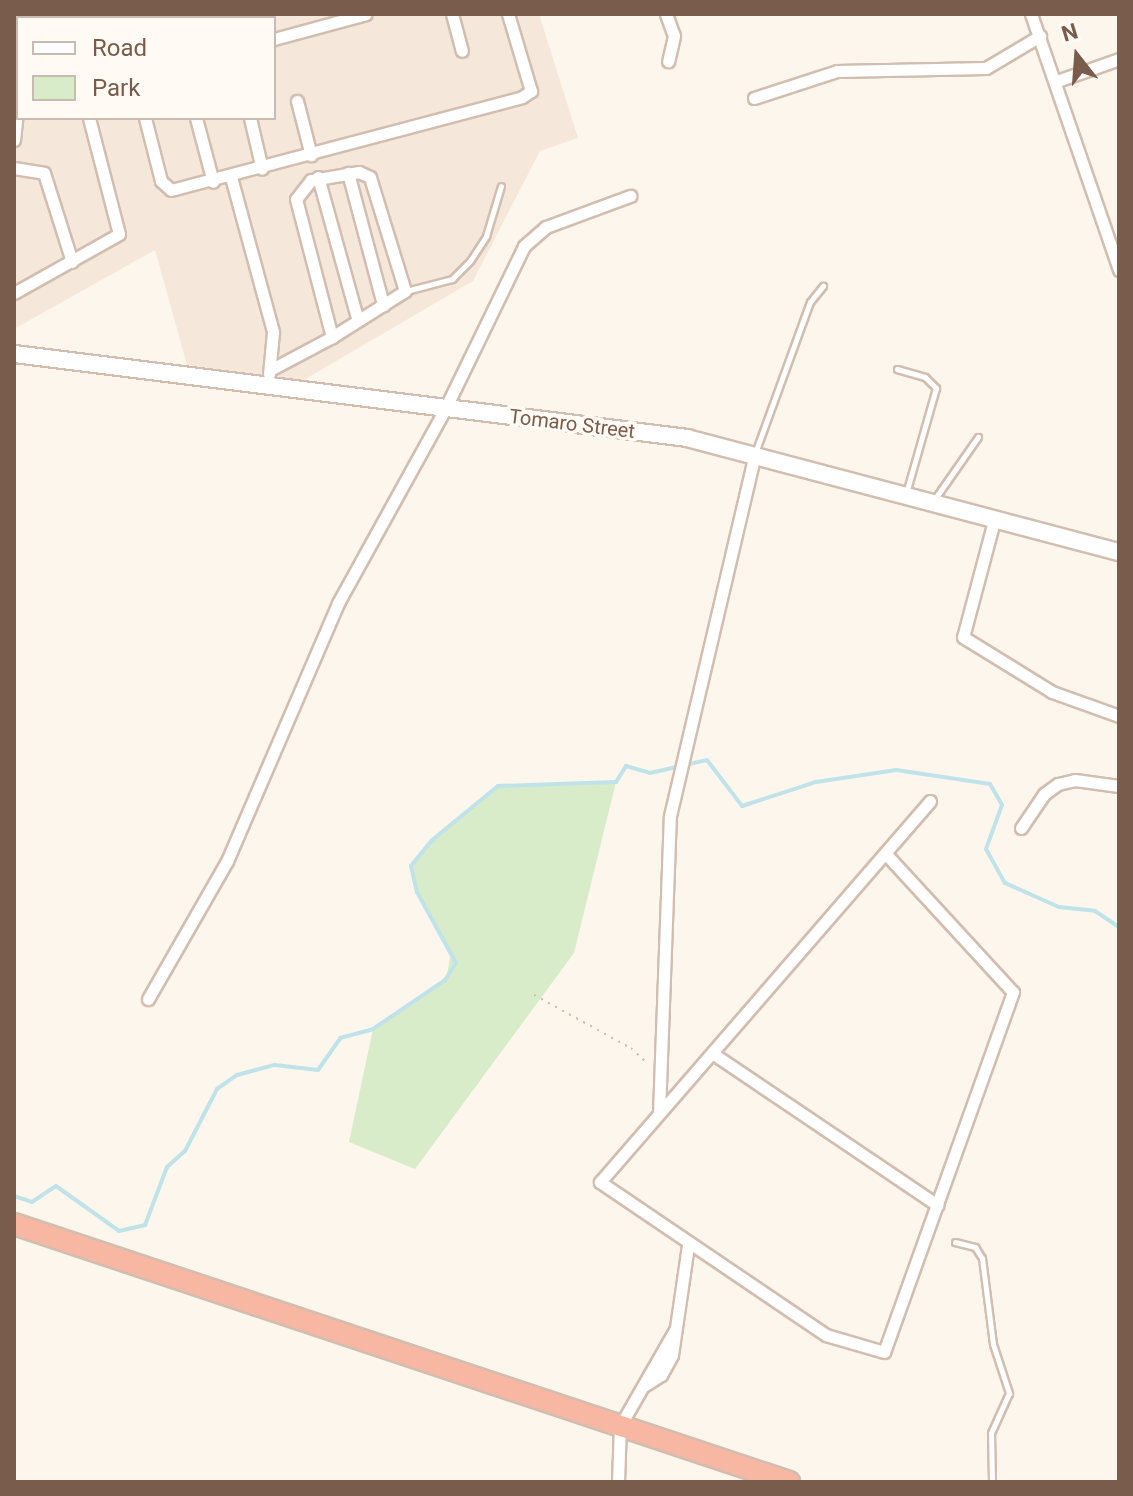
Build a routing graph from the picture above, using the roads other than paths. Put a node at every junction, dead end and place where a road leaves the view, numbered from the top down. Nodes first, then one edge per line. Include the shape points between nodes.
1 (366, 14) edge
2 (452, 14) edge
3 (508, 14) edge
4 (666, 14) edge
5 (1031, 14) edge
6 (1040, 36) junction
7 (276, 38) edge
8 (462, 51) dead end
9 (1119, 59) edge
10 (668, 61) dead end
11 (1057, 81) junction
12 (754, 98) dead end
13 (297, 101) dead end
14 (16, 113) edge
15 (90, 120) edge
16 (146, 120) edge
17 (197, 120) edge
18 (250, 120) edge
19 (14, 140) edge
20 (311, 155) junction
21 (14, 168) edge
22 (262, 169) junction
23 (348, 173) junction
24 (231, 177) junction
25 (318, 177) junction
26 (213, 182) junction
27 (501, 186) dead end
28 (630, 196) dead end
29 (72, 262) junction
30 (1119, 270) edge
31 (823, 286) dead end
32 (405, 291) junction
33 (14, 293) edge
34 (383, 305) junction
35 (358, 321) junction
36 (332, 337) junction
37 (14, 354) edge
38 (897, 369) dead end
39 (270, 370) junction
40 (264, 387) junction
41 (445, 409) junction
42 (978, 437) dead end
43 (755, 454) junction
44 (906, 494) junction
45 (933, 501) junction
46 (995, 517) junction
47 (1119, 552) edge
48 (1119, 716) edge
49 (1119, 786) edge
50 (930, 801) dead end
51 (1021, 828) dead end
52 (885, 853) junction
53 (148, 999) dead end
54 (712, 1053) junction
55 (659, 1113) junction
56 (937, 1205) junction
57 (14, 1224) edge
58 (14, 1235) edge
59 (955, 1242) dead end
60 (688, 1245) junction
61 (619, 1431) junction
62 (618, 1482) edge
63 (756, 1482) edge
64 (789, 1482) edge
65 (992, 1482) edge

1 - 7 street
2 - 8 street
3 - 20 street via 531,91 527,95
4 - 10 street via 674,36
5 - 6 street
6 - 11 street
6 - 12 street via 986,68 837,71
9 - 11 street
11 - 30 street
13 - 20 street
14 - 19 street
15 - 29 street via 120,228 115,238
16 - 26 street via 164,189
17 - 26 street
18 - 22 street
20 - 22 street
21 - 29 street via 44,173
22 - 24 street
23 - 25 street
23 - 32 street via 370,177
23 - 34 street
24 - 26 street
24 - 39 street via 273,332
25 - 35 street
25 - 36 street via 305,183 296,199
27 - 32 lane via 486,236 460,272
28 - 41 street via 546,227 524,246
29 - 33 street
31 - 43 lane via 810,302
32 - 34 street
34 - 35 street
35 - 36 street
36 - 39 street
37 - 40 street, Tomaro Street
38 - 44 lane via 925,377 936,388
39 - 40 street
40 - 41 street, Tomaro Street
41 - 43 street, Tomaro Street via 687,438
41 - 53 street via 338,603 227,861
42 - 45 lane
43 - 44 street, Tomaro Street
43 - 55 street via 670,816
44 - 45 street, Tomaro Street
45 - 46 street, Tomaro Street
46 - 47 street, Tomaro Street
46 - 48 street via 963,637 1052,692
49 - 51 street via 1075,780 1058,784 1044,794
50 - 52 street
52 - 54 street
52 - 56 street via 1013,992
54 - 55 street
54 - 56 street
55 - 60 street via 600,1182
56 - 60 street via 884,1352 826,1335
57 - 61 highway
58 - 61 highway
59 - 65 lane via 975,1247 982,1258 993,1344 1009,1393 991,1433
60 - 61 street via 675,1330 652,1363
61 - 62 street
61 - 63 highway
61 - 64 highway

